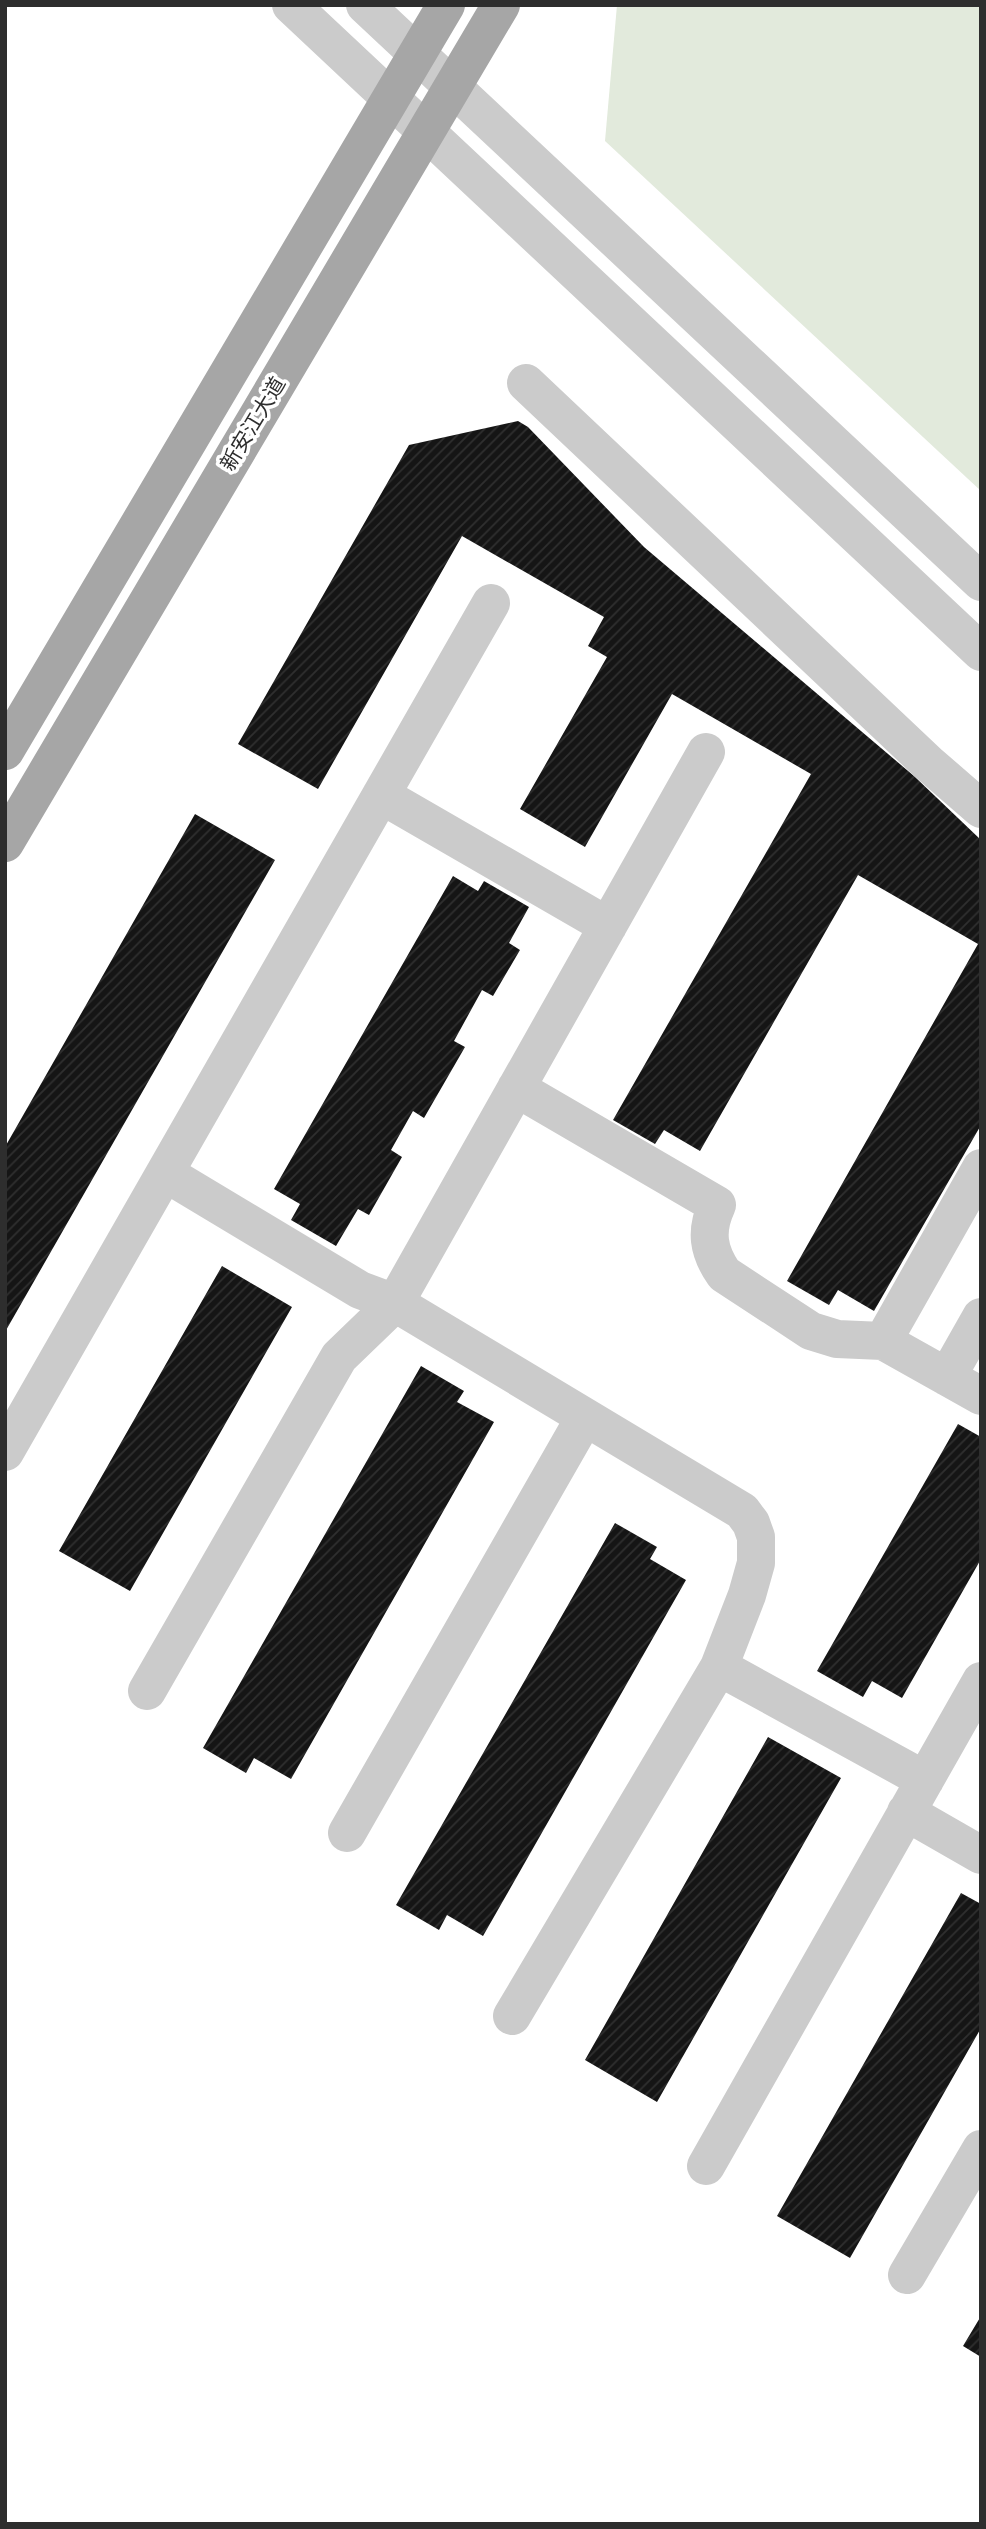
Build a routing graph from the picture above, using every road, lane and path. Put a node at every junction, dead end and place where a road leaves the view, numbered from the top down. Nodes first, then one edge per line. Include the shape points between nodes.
1 (291, 5) edge
2 (365, 5) edge
3 (446, 5) edge
4 (501, 5) edge
5 (417, 54) junction
6 (452, 87) junction
7 (391, 99) junction
8 (426, 132) junction
9 (526, 383) dead end
10 (981, 582) edge
11 (491, 603) dead end
12 (981, 652) edge
13 (5, 751) edge
14 (706, 752) dead end
15 (381, 795) junction
16 (981, 809) edge
17 (5, 843) edge
18 (608, 926) junction
19 (516, 1088) junction
20 (981, 1168) edge
21 (165, 1173) junction
22 (395, 1303) junction
23 (981, 1317) edge
24 (883, 1342) junction
25 (947, 1377) junction
26 (981, 1396) edge
27 (585, 1417) junction
28 (5, 1452) edge
29 (719, 1667) junction
30 (981, 1681) edge
31 (147, 1690) dead end
32 (915, 1796) junction
33 (347, 1833) dead end
34 (981, 1855) edge
35 (512, 2016) dead end
36 (981, 2149) edge
37 (706, 2165) dead end
38 (907, 2275) dead end

1 - 7 street
2 - 5 street
3 - 5 main road
4 - 6 main road, 新安江大道
5 - 6 street
5 - 7 main road
6 - 8 main road, 新安江大道
6 - 10 street
7 - 8 street
7 - 13 main road
8 - 12 street
8 - 17 main road, 新安江大道
9 - 16 street
11 - 15 street
14 - 18 street
15 - 18 street
15 - 21 street
18 - 19 street
19 - 22 street
19 - 24 street via 717,1205 708,1230 709,1245 724,1274 811,1331 837,1339
20 - 24 street
21 - 22 street via 360,1290
21 - 28 street
22 - 27 street
22 - 31 street via 339,1357
23 - 25 street
24 - 25 street
25 - 26 street
27 - 29 street via 742,1511 751,1523 756,1563
27 - 33 street
29 - 32 street
29 - 35 street
30 - 32 street
32 - 34 street
32 - 37 street
36 - 38 street

